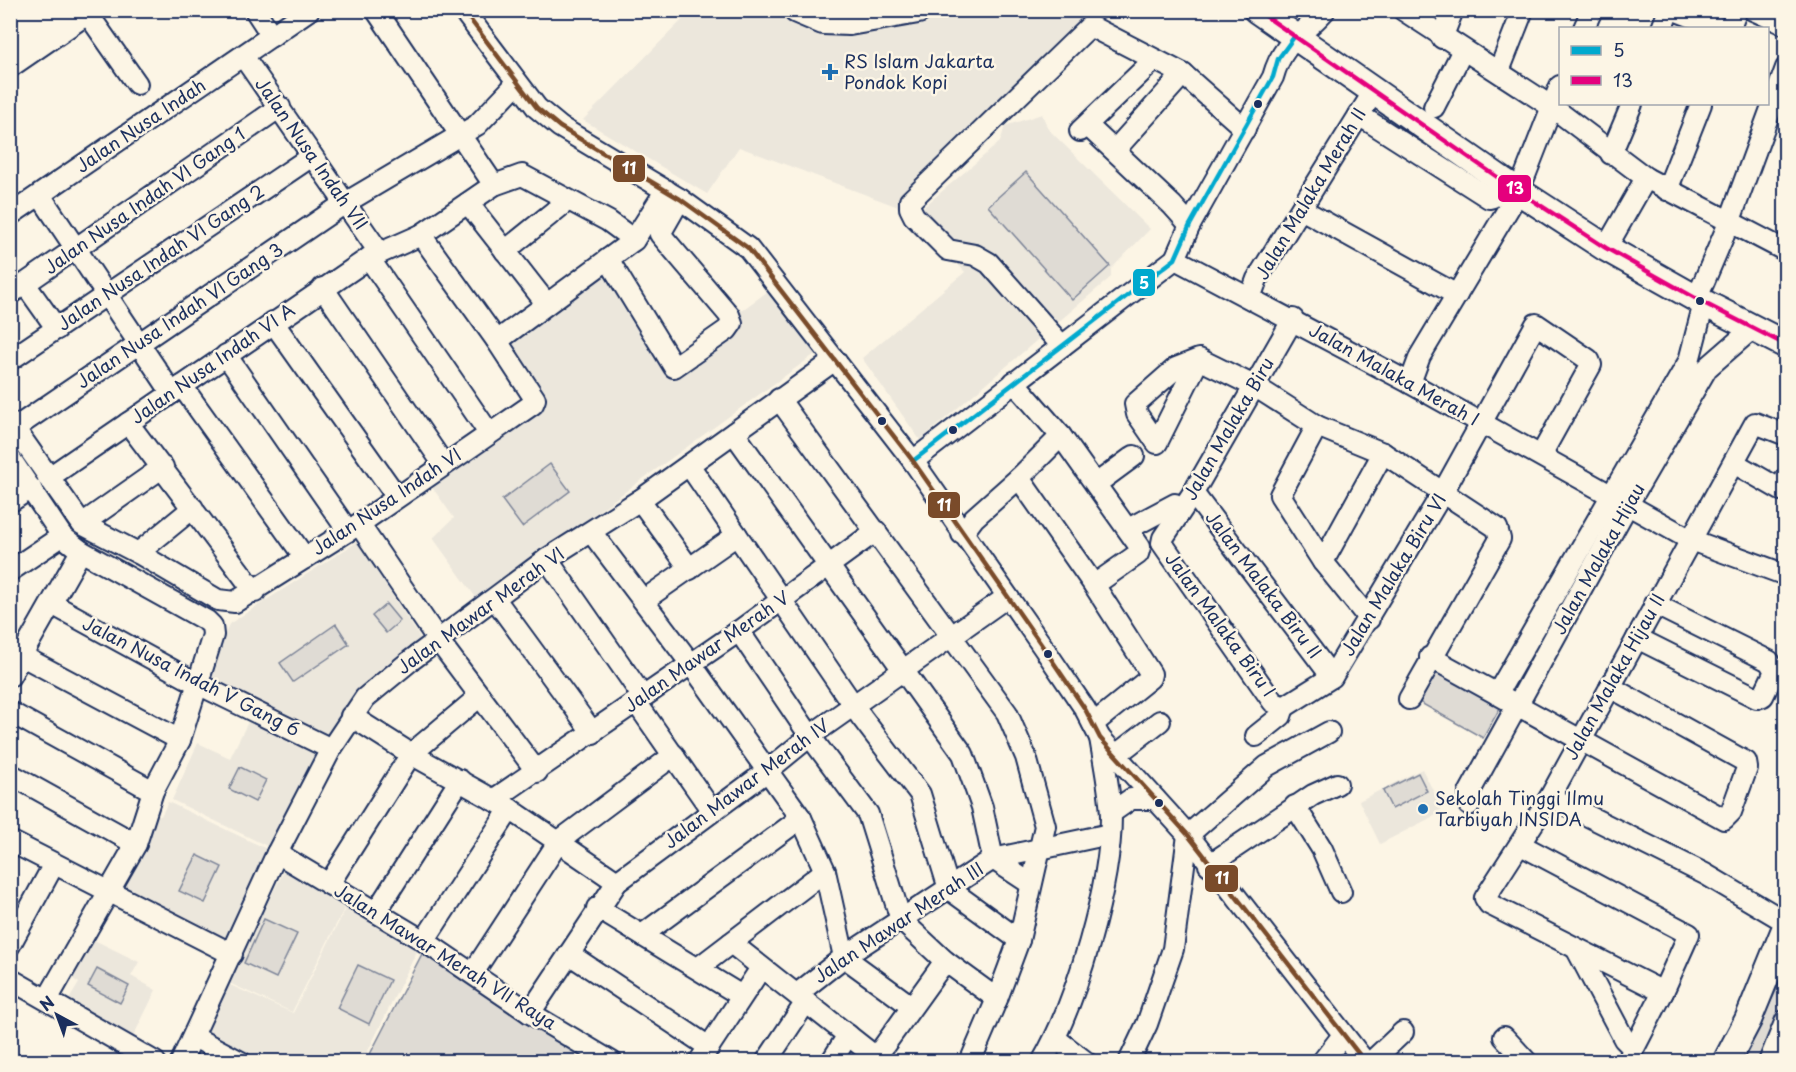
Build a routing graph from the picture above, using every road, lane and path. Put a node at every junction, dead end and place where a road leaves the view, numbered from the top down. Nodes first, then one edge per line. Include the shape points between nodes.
1 (25, 10) edge
2 (57, 10) edge
3 (255, 10) edge
4 (309, 10) edge
5 (376, 10) edge
6 (463, 10) edge
7 (797, 10) edge
8 (918, 10) edge
9 (1325, 10) edge
10 (1403, 10) edge
11 (1453, 10) edge
12 (1523, 10) edge
13 (1592, 10) edge
14 (1669, 10) edge
15 (1674, 10) edge
16 (1737, 10) edge
17 (1753, 10) edge
18 (91, 12) edge
19 (825, 16) edge
20 (10, 20) edge
21 (1785, 25) edge
22 (1287, 26) edge
23 (1584, 27) edge
24 (1662, 27) edge
25 (1718, 27) edge
26 (1730, 27) edge
27 (272, 36) junction
28 (1442, 38) junction
29 (10, 42) edge
30 (1463, 50) junction
31 (243, 56) junction
32 (1154, 60) junction
33 (10, 67) edge
34 (1499, 71) junction
35 (1183, 74) junction
36 (1783, 81) edge
37 (517, 83) junction
38 (137, 84) dead end
39 (1559, 90) edge
40 (1384, 97) junction
41 (1632, 105) edge
42 (1701, 105) edge
43 (280, 107) junction
44 (1434, 107) dead end
45 (1552, 107) junction
46 (1359, 116) junction
47 (1245, 129) junction
48 (1381, 131) junction
49 (460, 134) junction
50 (1114, 150) junction
51 (1611, 154) junction
52 (312, 156) junction
53 (1646, 178) junction
54 (495, 185) junction
55 (1511, 185) junction
56 (1668, 190) junction
57 (673, 194) junction
58 (40, 195) junction
59 (567, 201) junction
60 (345, 203) junction
61 (468, 203) junction
62 (1301, 209) junction
63 (10, 215) edge
64 (1729, 222) junction
65 (1190, 225) junction
66 (421, 235) junction
67 (634, 240) junction
68 (1606, 248) junction
69 (75, 249) junction
70 (505, 251) junction
71 (1785, 251) edge
72 (374, 255) junction
73 (608, 259) junction
74 (1174, 259) junction
75 (323, 288) junction
76 (18, 289) edge
77 (108, 295) junction
78 (1456, 295) junction
79 (1250, 298) junction
80 (1700, 301) junction
81 (546, 303) junction
82 (1293, 319) junction
83 (273, 322) junction
84 (1753, 328) junction
85 (57, 329) junction
86 (497, 341) junction
87 (139, 345) junction
88 (1062, 345) junction
89 (1785, 345) edge
90 (226, 355) junction
91 (1199, 359) dead end
92 (10, 360) edge
93 (835, 360) junction
94 (1698, 364) junction
95 (1014, 382) junction
96 (1410, 383) junction
97 (1256, 387) junction
98 (177, 389) junction
99 (779, 399) junction
100 (1480, 422) junction
101 (128, 423) junction
102 (13, 425) edge
103 (1317, 426) junction
104 (489, 433) junction
105 (734, 433) junction
106 (1785, 435) edge
107 (1061, 436) junction
108 (1383, 453) junction
109 (1541, 455) junction
110 (1134, 456) dead end
111 (10, 458) edge
112 (913, 461) junction
113 (1734, 464) junction
114 (444, 465) junction
115 (689, 465) junction
116 (162, 467) junction
117 (48, 478) junction
118 (1020, 478) junction
119 (1785, 478) edge
120 (1096, 484) junction
121 (31, 488) junction
122 (1443, 492) junction
123 (1193, 493) junction
124 (397, 497) junction
125 (640, 500) junction
126 (1620, 500) junction
127 (10, 502) edge
128 (1175, 504) dead end
129 (193, 508) junction
130 (81, 524) junction
131 (354, 528) junction
132 (1128, 529) junction
133 (876, 531) junction
134 (592, 532) junction
135 (962, 534) junction
136 (737, 535) junction
137 (62, 536) junction
138 (1163, 538) joint
139 (1692, 540) junction
140 (81, 551) junction
141 (138, 553) junction
142 (305, 558) junction
143 (547, 559) junction
144 (1323, 562) junction
145 (829, 565) junction
146 (690, 569) junction
147 (10, 571) edge
148 (1785, 575) edge
149 (1094, 585) junction
150 (255, 592) junction
151 (1007, 597) junction
152 (495, 599) junction
153 (644, 600) junction
154 (782, 600) junction
155 (1551, 601) junction
156 (52, 604) junction
157 (1654, 604) junction
158 (212, 611) junction
159 (1570, 611) junction
160 (1369, 620) junction
161 (740, 631) junction
162 (951, 636) junction
163 (1637, 638) junction
164 (438, 640) junction
165 (22, 656) junction
166 (1430, 657) junction
167 (691, 664) junction
168 (903, 670) junction
169 (10, 676) edge
170 (1332, 677) junction
171 (198, 684) junction
172 (1610, 687) junction
173 (1497, 694) junction
174 (480, 696) junction
175 (640, 699) junction
176 (1409, 699) dead end
177 (855, 704) junction
178 (1284, 707) junction
179 (1518, 707) junction
180 (10, 712) edge
181 (351, 716) junction
182 (1160, 721) dead end
183 (1096, 731) junction
184 (1329, 732) dead end
185 (593, 733) junction
186 (810, 736) junction
187 (1256, 736) dead end
188 (180, 740) junction
189 (1581, 740) junction
190 (331, 748) junction
191 (411, 754) junction
192 (674, 755) junction
193 (1116, 755) junction
194 (537, 772) junction
195 (766, 772) junction
196 (10, 774) edge
197 (460, 780) junction
198 (1337, 784) dead end
199 (153, 791) junction
200 (1550, 796) junction
201 (1155, 799) junction
202 (502, 804) junction
203 (1469, 805) dead end
204 (1295, 806) junction
205 (712, 811) junction
206 (1111, 813) junction
207 (801, 818) junction
208 (1110, 834) junction
209 (1188, 835) junction
210 (10, 841) edge
211 (559, 841) junction
212 (136, 844) junction
213 (1521, 845) junction
214 (1041, 848) junction
215 (278, 853) junction
216 (993, 859) junction
217 (54, 864) junction
218 (1209, 865) junction
219 (825, 871) junction
220 (617, 882) junction
221 (329, 884) junction
222 (1031, 884) junction
223 (949, 890) junction
224 (108, 891) junction
225 (1341, 891) dead end
226 (597, 908) junction
227 (376, 912) junction
228 (901, 920) junction
229 (1785, 922) edge
230 (1785, 927) edge
231 (642, 935) junction
232 (1019, 939) junction
233 (424, 941) junction
234 (731, 943) junction
235 (10, 945) edge
236 (1577, 950) junction
237 (232, 954) junction
238 (569, 954) junction
239 (844, 957) junction
240 (945, 961) junction
241 (698, 968) junction
242 (761, 968) junction
243 (1785, 972) edge
244 (473, 974) junction
245 (10, 979) edge
246 (1664, 992) junction
247 (740, 995) junction
248 (48, 998) junction
249 (801, 998) junction
250 (997, 999) junction
251 (912, 1006) junction
252 (530, 1013) junction
253 (1785, 1020) edge
254 (1403, 1032) dead end
255 (848, 1035) junction
256 (1343, 1035) junction
257 (194, 1037) junction
258 (1504, 1037) dead end
259 (1056, 1039) junction
260 (704, 1054) edge
261 (1630, 1055) edge
262 (879, 1059) edge
263 (154, 1062) edge
264 (181, 1062) edge
265 (241, 1062) edge
266 (612, 1062) edge
267 (766, 1062) edge
268 (831, 1062) edge
269 (970, 1062) edge
270 (1042, 1062) edge
271 (1086, 1062) edge
272 (1129, 1062) edge
273 (1322, 1062) edge
274 (1365, 1062) edge
275 (1371, 1062) edge
276 (1527, 1062) edge
277 (1726, 1062) edge
278 (1742, 1062) edge
279 (1769, 1062) edge

1 - 20 main road
2 - 29 main road
3 - 27 street
4 - 27 street, Jalan Nusa Indah
5 - 49 street
6 - 37 street
7 - 19 main road
8 - 19 main road via 849,22
9 - 22 street
10 - 28 street
11 - 28 street
12 - 34 street
13 - 23 street
14 - 24 street
15 - 25 street
16 - 26 street
17 - 21 street
18 - 33 street
18 - 38 street
22 - 40 main road
22 - 47 street via 1273,77
27 - 31 street, Jalan Nusa Indah
28 - 30 street
30 - 34 street
30 - 44 street
31 - 43 street, Jalan Nusa Indah VII
31 - 58 street, Jalan Nusa Indah
32 - 35 street
32 - 50 street via 1084,128
32 - 88 street via 1090,26 909,204 914,216 948,250 975,255 989,263
34 - 45 street
35 - 47 street
35 - 50 street
36 - 64 street, Jalan Malaka Hijau
37 - 49 street, Jalan Nusa Indah VI Gang 3 via 487,116
37 - 57 street via 560,128
39 - 45 street
40 - 46 street, Jalan Malaka Merah II
40 - 48 street
40 - 55 main road
41 - 51 street
42 - 56 street
43 - 52 street, Jalan Nusa Indah VII
43 - 69 street, Jalan Nusa Indah VI Gang 1
45 - 51 street
45 - 55 street
46 - 48 street
46 - 62 street, Jalan Malaka Merah II
47 - 65 street
48 - 55 street via 1489,198
49 - 54 street
49 - 60 street, Jalan Nusa Indah VI Gang 3
50 - 65 street
51 - 53 street
52 - 60 street, Jalan Nusa Indah VII
52 - 77 street, Jalan Nusa Indah VI Gang 2
53 - 56 street
53 - 68 street
54 - 59 street, Jalan Nusa Indah VI A via 522,176
54 - 61 street, Jalan Nusa Indah VI A
55 - 68 main road
55 - 78 street
56 - 64 street
57 - 67 street
57 - 73 street via 660,231 715,296 732,323 727,330 674,366
57 - 93 street via 748,248
58 - 63 street, Jalan Nusa Indah
58 - 69 street
59 - 67 street, Jalan Nusa Indah VI A via 608,221
59 - 70 street
60 - 72 street, Jalan Nusa Indah VII
60 - 87 street, Jalan Nusa Indah VI Gang 3
61 - 66 street, Jalan Nusa Indah VI A
61 - 70 street
62 - 78 street
62 - 79 street, Jalan Malaka Merah II via 1257,279
64 - 71 street
64 - 80 street, Jalan Malaka Hijau
65 - 74 street
66 - 72 street, Jalan Nusa Indah VI A
66 - 86 street
67 - 73 street
68 - 80 main road
69 - 76 street, Jalan Nusa Indah VI Gang 1
69 - 77 street
70 - 81 street
72 - 75 street, Jalan Nusa Indah VI A
72 - 104 street, Jalan Nusa Indah VII
73 - 81 street
74 - 79 street, Jalan Malaka Merah I
74 - 88 street
75 - 83 street, Jalan Nusa Indah VI A
75 - 114 street
76 - 85 street
77 - 85 street, Jalan Nusa Indah VI Gang 2
77 - 87 street
78 - 96 street via 1420,356
79 - 82 street, Jalan Malaka Merah I
80 - 84 main road
80 - 94 street, Jalan Malaka Hijau
81 - 86 street
82 - 96 street, Jalan Malaka Merah I
82 - 97 street, Jalan Malaka Biru
83 - 90 street, Jalan Nusa Indah VI A
83 - 124 street
84 - 89 main road
84 - 94 street, Jalan Malaka Hijau
85 - 92 street, Jalan Nusa Indah VI Gang 2
86 - 104 street, Jalan Nusa Indah VI via 535,399
87 - 98 street
87 - 102 street, Jalan Nusa Indah VI Gang 3
88 - 95 street
90 - 98 street, Jalan Nusa Indah VI A
90 - 131 street
91 - 97 street
93 - 99 street, Jalan Mawar Merah VI
93 - 112 street
94 - 126 street, Jalan Malaka Hijau
95 - 107 street
95 - 112 street
96 - 100 street, Jalan Malaka Merah I
97 - 103 street
97 - 123 street, Jalan Malaka Biru
98 - 101 street, Jalan Nusa Indah VI A
98 - 142 street
99 - 105 street, Jalan Mawar Merah VI
99 - 133 street
100 - 109 street, Jalan Malaka Merah I
100 - 109 street, Jalan Malaka Biru VI via 1532,326 1537,324 1591,365
100 - 122 street, Jalan Malaka Biru VI
101 - 116 street
101 - 117 street, Jalan Nusa Indah VI A
102 - 117 street
103 - 108 street
103 - 144 street via 1280,495
104 - 114 street, Jalan Nusa Indah VI
105 - 115 street, Jalan Mawar Merah VI
105 - 145 street
106 - 113 street, Jalan Malaka Hijau II via 1757,422
107 - 118 street
107 - 120 street
108 - 122 street
108 - 144 street
109 - 126 street, Jalan Malaka Merah I
110 - 120 street
111 - 121 street
112 - 135 street
113 - 119 street via 1781,490
113 - 139 street, Jalan Malaka Hijau II
114 - 124 street, Jalan Nusa Indah VI
115 - 125 street, Jalan Mawar Merah VI
115 - 136 street
116 - 129 street
116 - 130 street
117 - 130 street
118 - 135 street via 974,518
118 - 149 street
120 - 132 street
121 - 127 street
121 - 137 street
122 - 160 street, Jalan Malaka Biru VI
122 - 166 street via 1493,524 1500,539
123 - 138 street, Jalan Malaka Biru
123 - 170 street, Jalan Malaka Biru II
124 - 131 street, Jalan Nusa Indah VI
125 - 134 street, Jalan Mawar Merah VI
125 - 146 street
126 - 139 street, Jalan Malaka Merah I
126 - 155 street, Jalan Malaka Hijau
126 - 159 street, Jalan Malaka Hijau
128 - 132 street
129 - 141 street
129 - 150 street
130 - 141 street
131 - 142 street, Jalan Nusa Indah VI
131 - 164 street
132 - 149 street via 1140,547 1138,554
133 - 145 street, Jalan Mawar Merah V
133 - 162 street
134 - 143 street, Jalan Mawar Merah VI
134 - 153 street
135 - 151 street
136 - 146 street
136 - 154 street
137 - 140 street
137 - 147 street
138 - 178 street, Jalan Malaka Biru I via 1165,549 1273,702
139 - 148 street, Jalan Malaka Merah I
139 - 157 street, Jalan Malaka Hijau II
140 - 156 street
140 - 158 street
141 - 158 street
142 - 150 street, Jalan Nusa Indah VI
143 - 152 street, Jalan Mawar Merah VI
143 - 175 street
144 - 160 street
145 - 154 street, Jalan Mawar Merah V
145 - 168 street
146 - 153 street
149 - 183 street via 1151,674
150 - 158 street, Jalan Nusa Indah VI
151 - 162 street, Jalan Mawar Merah IV
151 - 183 street via 1044,647
152 - 164 street, Jalan Mawar Merah VI
152 - 185 street
153 - 167 street
154 - 161 street, Jalan Mawar Merah V
154 - 177 street
155 - 159 street
155 - 173 street, Jalan Malaka Hijau
156 - 165 street
156 - 171 street, Jalan Nusa Indah V Gang 6
157 - 163 street, Jalan Malaka Hijau II
157 - 163 street via 1769,661 1775,671 1763,696 1757,698
158 - 171 street via 213,634
159 - 179 street, Jalan Malaka Hijau
160 - 170 street, Jalan Malaka Biru VI
161 - 167 street, Jalan Mawar Merah V
161 - 186 street
162 - 168 street, Jalan Mawar Merah IV
162 - 214 street via 1020,738 1045,826
163 - 172 street, Jalan Malaka Hijau II
164 - 174 street
164 - 181 street, Jalan Mawar Merah VI via 365,698
165 - 169 street
165 - 188 street
166 - 173 street
166 - 176 street
167 - 175 street, Jalan Mawar Merah V
167 - 195 street
168 - 177 street, Jalan Mawar Merah IV
168 - 216 street via 963,754 982,807
170 - 178 street, Jalan Malaka Biru VI
171 - 188 street
171 - 190 street, Jalan Nusa Indah V Gang 6
172 - 189 street, Jalan Malaka Hijau II
172 - 189 street via 1744,760 1747,768 1731,812 1721,819
173 - 179 street
174 - 191 street
174 - 194 street
175 - 185 street, Jalan Mawar Merah V
175 - 192 street
177 - 186 street, Jalan Mawar Merah IV
177 - 223 street via 923,798
178 - 187 street, Jalan Malaka Biru VI via 1281,716
179 - 189 street
179 - 203 street, Jalan Malaka Hijau via 1469,793
180 - 199 street
181 - 190 street, Jalan Mawar Merah VI
181 - 191 street
182 - 193 street
183 - 193 street
183 - 206 street
184 - 209 street via 1267,766
185 - 194 street, Jalan Mawar Merah V
186 - 195 street, Jalan Mawar Merah IV
186 - 228 street via 872,821
188 - 199 street
189 - 200 street, Jalan Malaka Hijau II
190 - 215 street, Jalan Mawar Merah VI
191 - 197 street
191 - 221 street
192 - 205 street
192 - 211 street
193 - 201 street
194 - 202 street, Jalan Mawar Merah V
195 - 205 street, Jalan Mawar Merah IV
195 - 207 street
196 - 212 street
197 - 202 street
197 - 227 street
198 - 204 street
199 - 212 street
200 - 213 street, Jalan Malaka Hijau II
200 - 229 street via 1705,874
201 - 206 street via 1131,799
201 - 209 street
202 - 211 street
202 - 233 street
204 - 218 street
204 - 225 street via 1317,840
205 - 220 street, Jalan Mawar Merah IV
206 - 208 street
207 - 219 street
207 - 231 street
208 - 214 street, Jalan Mawar Merah III
208 - 259 street via 1109,856 1085,958
209 - 218 street
209 - 272 street via 1173,949
210 - 217 street
211 - 220 street
211 - 244 street
212 - 224 street
213 - 236 street, Jalan Malaka Hijau II via 1485,898 1489,904
213 - 246 street via 1687,931 1689,937
214 - 216 street, Jalan Mawar Merah III
214 - 222 street
215 - 221 street, Jalan Mawar Merah VII Raya
215 - 237 street, Jalan Mawar Merah VI
216 - 222 street
216 - 223 street, Jalan Mawar Merah III
217 - 224 street
217 - 235 street
218 - 256 street
219 - 234 street
219 - 239 street
220 - 226 street, Jalan Mawar Merah IV
221 - 227 street, Jalan Mawar Merah VII Raya
222 - 232 street
223 - 228 street, Jalan Mawar Merah III
223 - 232 street
224 - 237 street
224 - 248 street
226 - 231 street
226 - 238 street, Jalan Mawar Merah IV
227 - 233 street, Jalan Mawar Merah VII Raya
228 - 239 street, Jalan Mawar Merah III
228 - 240 street
230 - 277 main road via 1748,1020
231 - 241 street
232 - 250 street
233 - 244 street, Jalan Mawar Merah VII Raya
234 - 241 street
234 - 242 street, Jalan Mawar Merah III
236 - 246 street
236 - 261 street
237 - 257 street, Jalan Mawar Merah VI
238 - 252 street, Jalan Mawar Merah IV
238 - 260 street
239 - 249 street, Jalan Mawar Merah III
239 - 251 street
240 - 250 street
240 - 251 street
241 - 247 street
242 - 247 street
242 - 249 street, Jalan Mawar Merah III
243 - 278 main road
244 - 252 street, Jalan Mawar Merah VII Raya
245 - 248 street
246 - 261 street
247 - 260 street
248 - 263 street
249 - 255 street, Jalan Mawar Merah III
249 - 267 street
250 - 269 street
251 - 262 street
252 - 266 street, Jalan Mawar Merah VII Raya
253 - 279 street
254 - 275 street
255 - 262 street, Jalan Mawar Merah III
255 - 268 street
256 - 273 street
256 - 274 street
257 - 264 street, Jalan Mawar Merah VI
257 - 265 street
258 - 276 street
259 - 270 street
259 - 271 street

